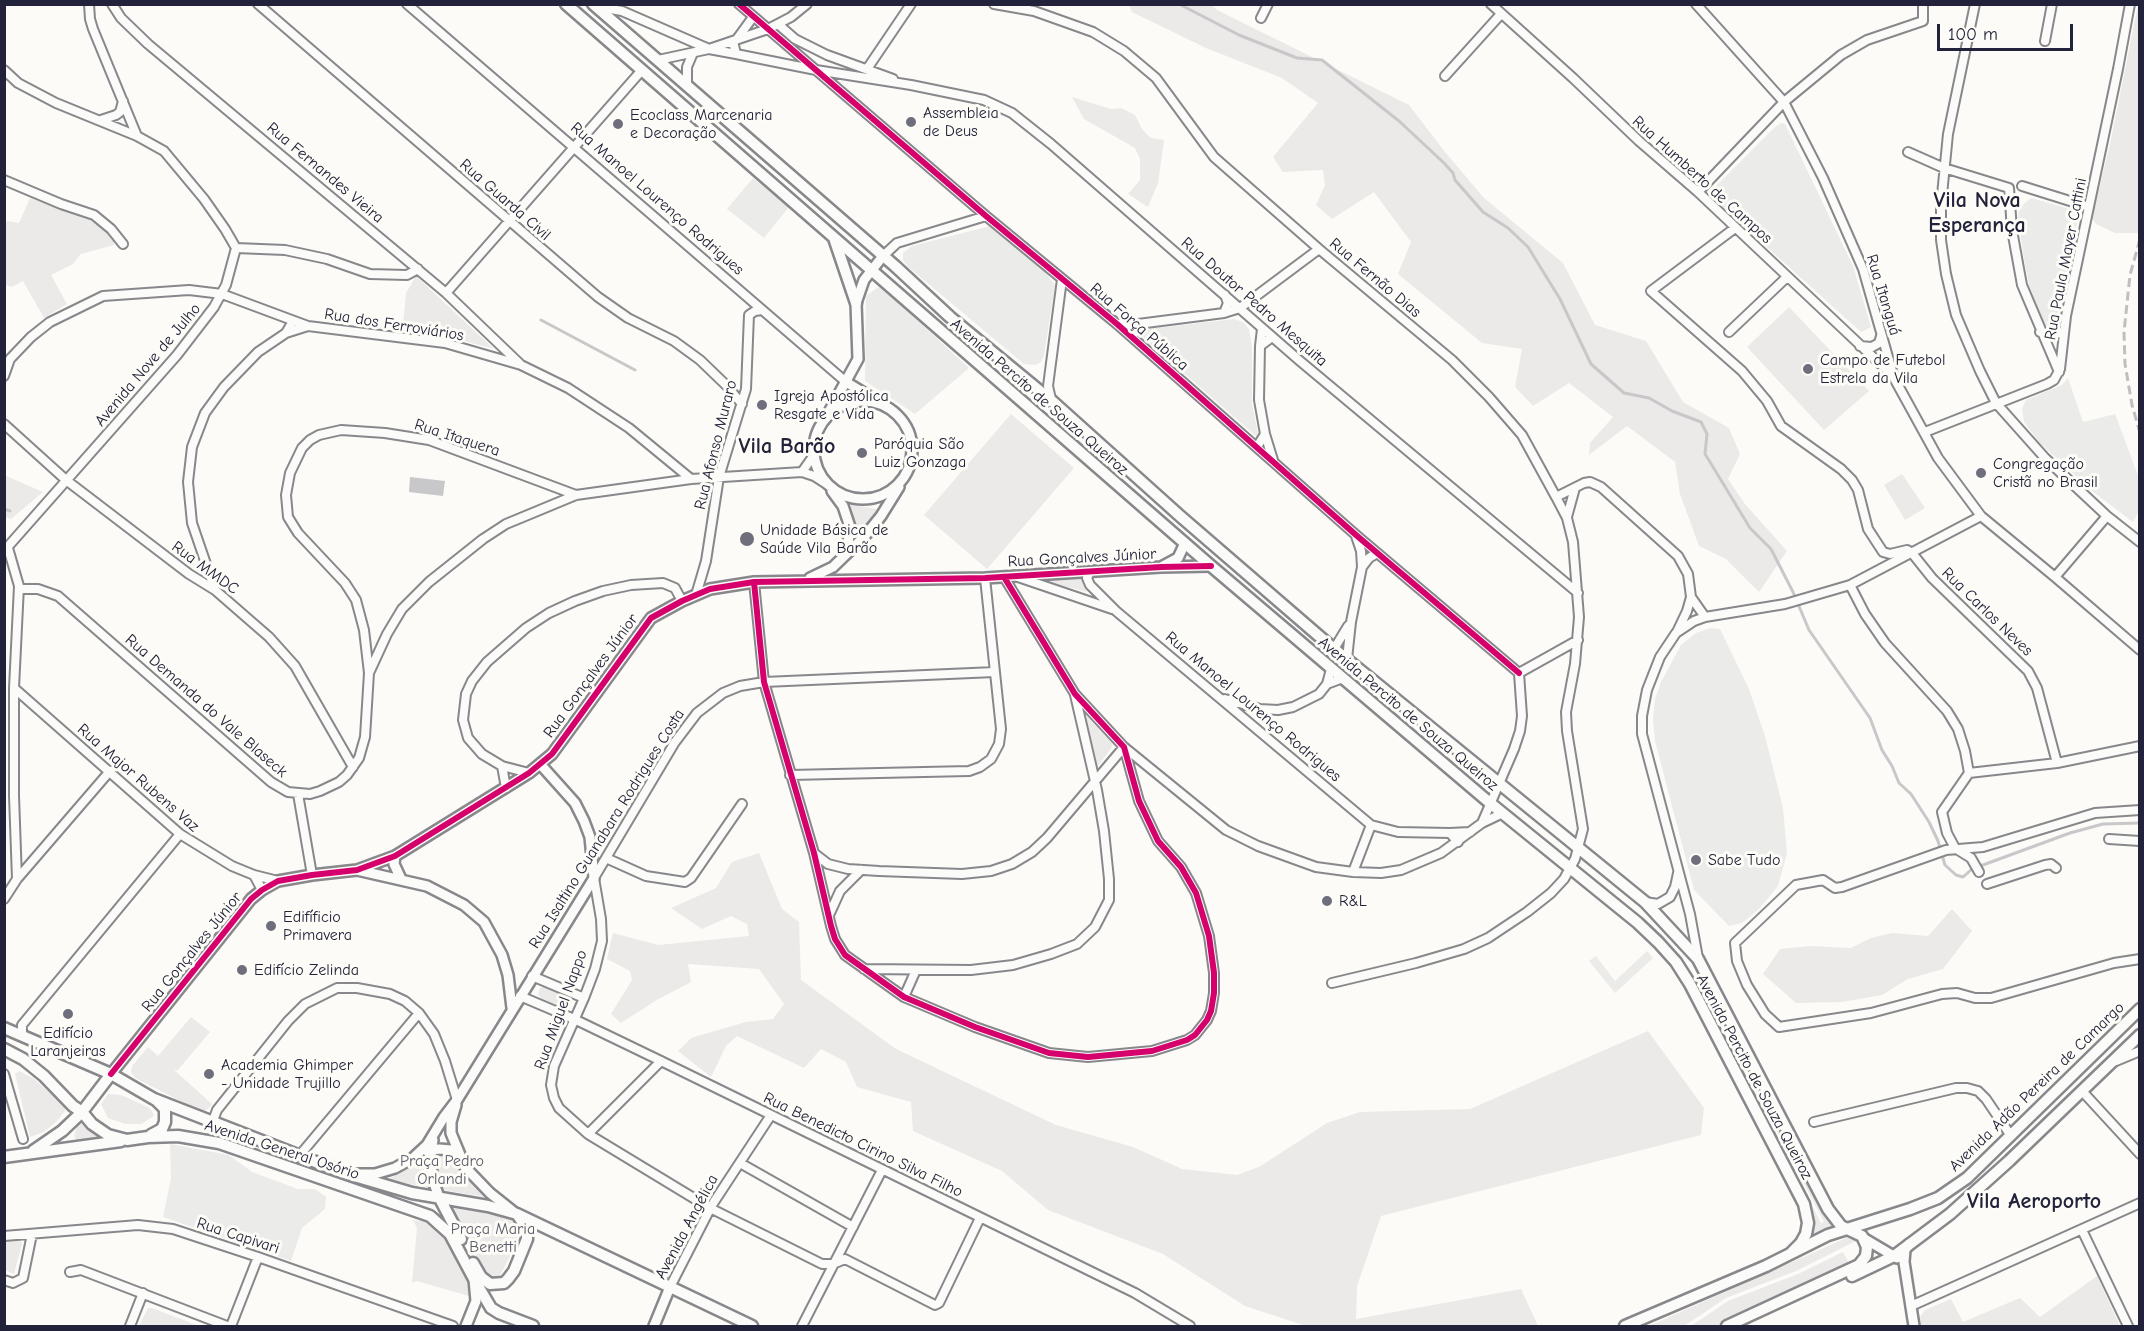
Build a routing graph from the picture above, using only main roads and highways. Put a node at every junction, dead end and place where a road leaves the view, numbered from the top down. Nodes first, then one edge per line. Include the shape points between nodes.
1 (566, 4) edge
2 (594, 5) edge
3 (832, 235) junction
4 (856, 303) road end
5 (1180, 516) junction
6 (1185, 543) junction
7 (1263, 611) junction
8 (1334, 649) junction
9 (2139, 1010) edge
10 (4, 1028) edge
11 (2139, 1035) edge
12 (4, 1049) edge
13 (111, 1074) junction
14 (154, 1099) junction
15 (82, 1112) junction
16 (148, 1137) junction
17 (127, 1140) junction
18 (31, 1152) junction
19 (4, 1157) edge
20 (439, 1197) junction
21 (1830, 1211) junction
22 (517, 1214) junction
23 (1866, 1223) junction
24 (1846, 1230) junction
25 (450, 1234) junction
26 (467, 1252) junction
27 (1790, 1254) junction
28 (474, 1279) junction
29 (1676, 1305) junction
30 (533, 1326) edge
31 (752, 1326) edge
32 (1625, 1326) edge
33 (1638, 1326) edge
34 (1727, 1326) edge
35 (1743, 1326) edge

1 - 3 main road, Avenida Percito de Souza Queiroz
2 - 5 main road, Avenida Percito de Souza Queiroz
3 - 4 main road
3 - 6 main road, Avenida Percito de Souza Queiroz
5 - 6 main road
5 - 8 main road, Avenida Percito de Souza Queiroz
6 - 7 main road, Avenida Percito de Souza Queiroz
7 - 8 main road via 1276,615 1313,646
7 - 27 main road, Avenida Percito de Souza Queiroz via 1638,923 1676,962 1803,1204 1808,1223 1806,1234
8 - 21 main road, Avenida Percito de Souza Queiroz via 1645,902 1698,959
9 - 23 main road, Avenida Adão Pereira de Camargo via 1967,1178 1938,1198
10 - 13 main road, Avenida General Osório
11 - 35 main road, Avenida Adão Pereira de Camargo via 1986,1183 1909,1244 1899,1259
12 - 15 main road, Avenida General Osório via 23,1059
13 - 14 main road, Avenida General Osório
13 - 15 main road, Rua Gonçalves Júnior
14 - 16 main road via 165,1109 165,1122 162,1129
14 - 20 main road, Avenida General Osório via 344,1173
15 - 17 main road, Avenida General Osório via 98,1129
15 - 18 main road, Rua Gonçalves Júnior
16 - 17 main road, Avenida General Osório
16 - 25 main road, Avenida General Osório via 195,1138 239,1149 430,1216
17 - 18 main road
18 - 19 main road
20 - 22 main road, Avenida General Osório
20 - 26 main road
21 - 23 main road via 1846,1221
21 - 24 main road, Avenida Percito de Souza Queiroz
22 - 26 main road via 527,1229 527,1239 508,1279 497,1285 484,1281
22 - 31 main road, Avenida General Osório
23 - 24 main road, Avenida Adão Pereira de Camargo
24 - 27 main road, Avenida Adão Pereira de Camargo
24 - 34 main road via 1865,1239 1867,1251 1859,1265
25 - 26 main road
25 - 28 main road, Avenida General Osório
26 - 28 main road
27 - 29 main road, Avenida Adão Pereira de Camargo
28 - 30 main road, Avenida General Osório via 491,1308
29 - 32 main road, Avenida Adão Pereira de Camargo
29 - 33 main road

